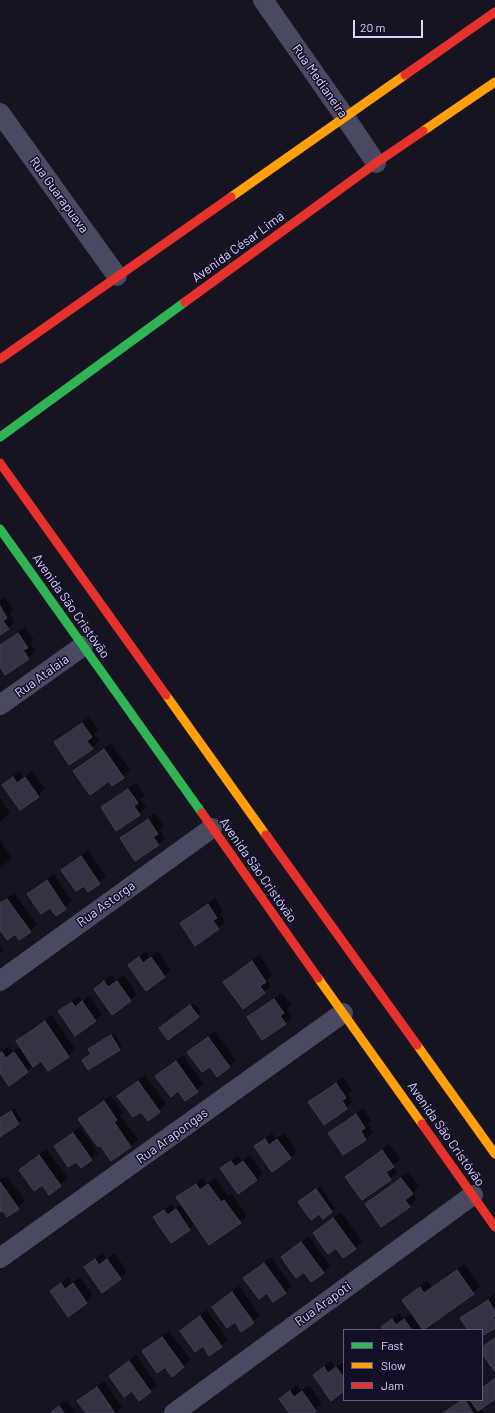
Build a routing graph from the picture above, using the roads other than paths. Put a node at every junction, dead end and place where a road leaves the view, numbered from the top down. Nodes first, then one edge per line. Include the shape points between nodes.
1 (263, 0) edge
2 (495, 12) edge
3 (495, 82) edge
4 (0, 113) edge
5 (345, 117) junction
6 (376, 163) junction
7 (117, 276) junction
8 (0, 359) edge
9 (0, 437) edge
10 (0, 462) edge
11 (0, 529) edge
12 (83, 646) junction
13 (0, 706) edge
14 (212, 828) junction
15 (0, 981) edge
16 (343, 1013) junction
17 (495, 1154) edge
18 (473, 1195) junction
19 (495, 1227) edge
20 (0, 1258) edge
21 (174, 1413) edge

1 - 5 street, Rua Medianeira
2 - 5 street
3 - 6 street, Avenida César Lima
4 - 7 street, Rua Guarapuava
5 - 6 street, Rua Medianeira
5 - 7 street
6 - 9 street, Avenida César Lima
7 - 8 street
10 - 17 street, Avenida São Cristóvão
11 - 12 street, Avenida São Cristóvão
12 - 13 street, Rua Atalaia
12 - 14 street, Avenida São Cristóvão
14 - 15 street, Rua Astorga
14 - 16 street, Avenida São Cristóvão
16 - 18 street, Avenida São Cristóvão
16 - 20 street, Rua Arapongas
18 - 19 street, Avenida São Cristóvão
18 - 21 street, Rua Arapoti

